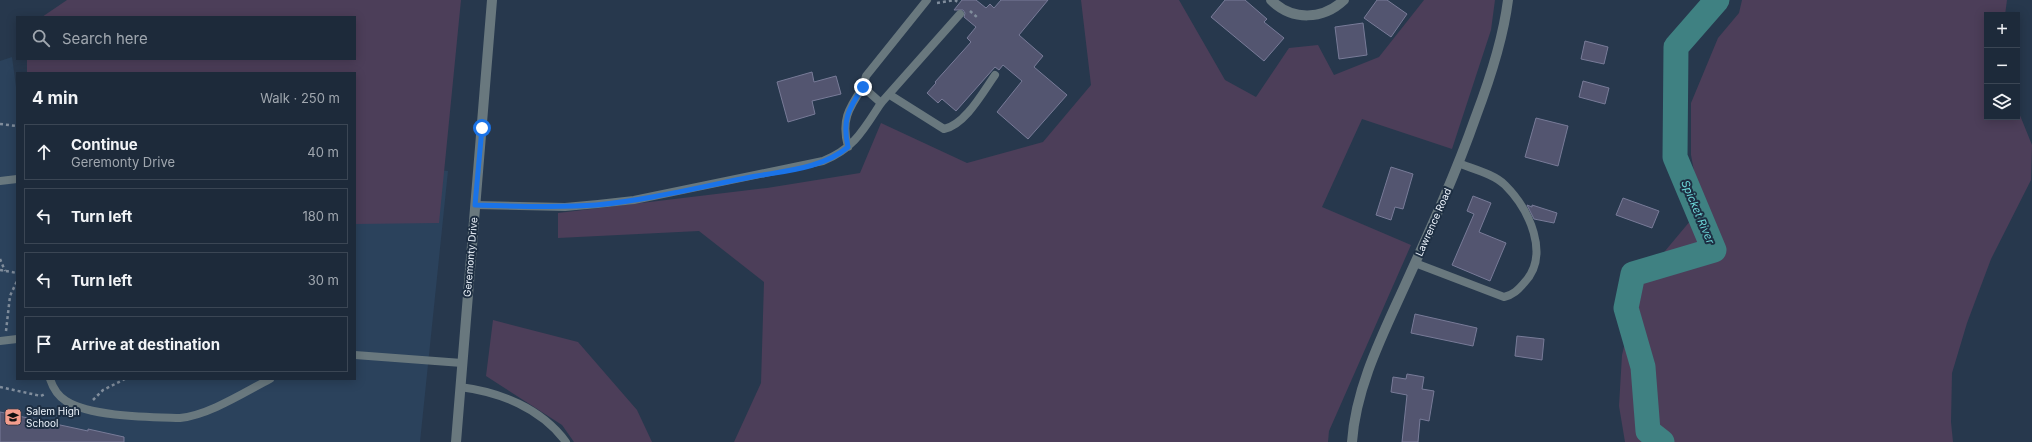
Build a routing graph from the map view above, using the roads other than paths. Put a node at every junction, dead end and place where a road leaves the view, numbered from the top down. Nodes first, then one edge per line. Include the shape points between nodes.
1 (492, 0) edge
2 (927, 0) edge
3 (1271, 0) edge
4 (1344, 0) edge
5 (1508, 0) edge
6 (960, 14) dead end
7 (995, 75) dead end
8 (863, 87) junction
9 (890, 95) junction
10 (881, 103) junction
11 (848, 147) junction
12 (1458, 163) junction
13 (16, 179) edge
14 (0, 181) edge
15 (475, 205) junction
16 (1415, 263) junction
17 (16, 339) edge
18 (0, 341) edge
19 (356, 355) edge
20 (462, 363) junction
21 (50, 380) edge
22 (268, 380) edge
23 (460, 387) junction
24 (456, 442) edge
25 (566, 442) edge
26 (1352, 442) edge

1 - 15 street, Geremonty Drive
2 - 8 lane via 866,76
3 - 4 street via 1283,10 1306,16 1328,12
5 - 12 street, Lawrence Road via 1505,22 1487,86
6 - 9 lane
7 - 9 lane via 976,103 958,123 944,130
8 - 10 lane
8 - 11 lane via 848,111 845,134
9 - 10 lane
10 - 11 lane via 855,142
11 - 15 lane via 834,157 804,166 634,200 565,207
12 - 16 street, Lawrence Road
12 - 16 lane via 1491,176 1510,191 1535,234 1537,246 1534,269 1516,292 1504,297
13 - 14 lane
15 - 20 street, Geremonty Drive
16 - 26 street, Lawrence Road via 1360,392
17 - 18 lane
19 - 20 lane
20 - 23 street, Geremonty Drive
21 - 22 lane via 55,390 66,402 90,410 156,417 192,417
23 - 24 street, Geremonty Drive
23 - 25 lane via 494,393 522,405 544,419

